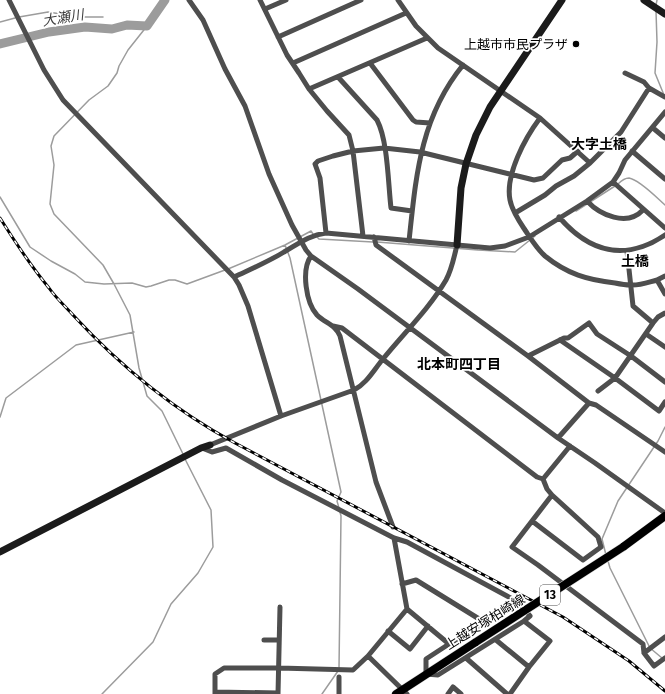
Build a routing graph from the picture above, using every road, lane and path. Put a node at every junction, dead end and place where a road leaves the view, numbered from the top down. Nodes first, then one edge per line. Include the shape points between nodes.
1 (8, 0) edge
2 (189, 0) edge
3 (260, 0) edge
4 (286, 0) edge
5 (361, 0) edge
6 (398, 0) edge
7 (562, 0) edge
8 (644, 0) edge
9 (265, 9) junction
10 (406, 13) junction
11 (665, 14) edge
12 (278, 37) junction
13 (427, 38) junction
14 (293, 63) junction
15 (370, 63) junction
16 (463, 65) junction
17 (625, 73) dead end
18 (338, 77) junction
19 (649, 88) junction
20 (309, 89) junction
21 (502, 91) junction
22 (665, 97) edge
23 (665, 112) edge
24 (540, 118) junction
25 (430, 123) junction
26 (653, 128) junction
27 (665, 138) edge
28 (384, 148) junction
29 (578, 151) junction
30 (632, 151) junction
31 (353, 152) junction
32 (420, 152) junction
33 (590, 163) junction
34 (466, 164) junction
35 (512, 175) junction
36 (665, 180) edge
37 (613, 182) junction
38 (587, 201) junction
39 (644, 210) junction
40 (412, 211) junction
41 (515, 214) junction
42 (559, 217) junction
43 (665, 228) edge
44 (326, 233) junction
45 (665, 235) edge
46 (362, 236) junction
47 (374, 237) junction
48 (529, 237) junction
49 (409, 241) junction
50 (300, 242) junction
51 (457, 245) junction
52 (627, 250) junction
53 (311, 256) junction
54 (665, 276) edge
55 (234, 278) junction
56 (657, 280) junction
57 (631, 285) junction
58 (439, 290) junction
59 (665, 294) edge
60 (665, 313) edge
61 (653, 323) junction
62 (332, 326) junction
63 (411, 328) junction
64 (646, 334) junction
65 (560, 340) junction
66 (665, 347) edge
67 (528, 356) junction
68 (631, 356) junction
69 (383, 359) junction
70 (615, 378) junction
71 (665, 382) edge
72 (354, 390) junction
73 (598, 390) dead end
74 (665, 402) edge
75 (590, 403) junction
76 (281, 416) junction
77 (558, 438) junction
78 (210, 445) joint
79 (570, 446) junction
80 (201, 448) junction
81 (665, 452) edge
82 (543, 479) junction
83 (552, 495) junction
84 (665, 513) edge
85 (665, 516) edge
86 (532, 522) junction
87 (393, 527) dead end
88 (394, 538) junction
89 (0, 552) edge
90 (402, 584) junction
91 (518, 602) junction
92 (280, 606) dead end
93 (407, 609) junction
94 (524, 621) junction
95 (484, 622) junction
96 (428, 626) junction
97 (388, 631) junction
98 (665, 637) edge
99 (264, 640) dead end
100 (279, 640) junction
101 (496, 640) junction
102 (449, 644) junction
103 (644, 653) junction
104 (368, 656) junction
105 (466, 658) junction
106 (665, 658) edge
107 (529, 667) junction
108 (279, 668) junction
109 (426, 674) junction
110 (339, 678) dead end
111 (215, 693) edge
112 (278, 693) edge
113 (402, 693) edge
114 (339, 694) edge
115 (448, 694) edge
116 (461, 694) edge
117 (509, 694) edge

1 - 55 street via 44,70 63,100
2 - 50 street via 203,20 245,106 268,174
3 - 9 street
4 - 9 street
5 - 12 street
6 - 10 street
7 - 21 street
8 - 11 street
9 - 12 street
10 - 13 street
10 - 14 street
12 - 14 street
13 - 15 street
13 - 16 street
14 - 20 street
15 - 18 street
15 - 25 street via 412,120
16 - 21 street
16 - 25 street via 445,91
17 - 19 street via 644,82
18 - 20 street
18 - 28 street via 377,120
19 - 22 street
19 - 33 street via 621,132
20 - 31 street via 349,135
21 - 24 street
21 - 34 street via 482,120
23 - 26 street
24 - 29 street
24 - 35 street via 522,148
25 - 32 street
26 - 27 street
26 - 30 street
28 - 31 street
28 - 32 street
28 - 40 street via 391,208
29 - 33 street
29 - 35 street via 570,158 562,160 539,180
30 - 36 street
30 - 37 street
31 - 44 street via 333,156 315,164 320,178
31 - 46 street
32 - 34 street
32 - 40 street
33 - 41 street
34 - 35 street
34 - 51 street via 461,188
35 - 41 street via 509,199
37 - 38 street
37 - 39 street
38 - 39 street via 598,211 611,217 624,218
38 - 42 street
39 - 43 street
40 - 49 street
41 - 48 street
42 - 48 street
42 - 52 street via 572,232 590,244 610,250
44 - 46 street
44 - 50 street
45 - 52 street via 647,245
46 - 47 street
47 - 49 street
47 - 58 street via 376,244
48 - 51 street via 497,247
48 - 57 street via 545,256 572,273 591,280
49 - 51 street
50 - 53 street
50 - 55 street
51 - 58 street via 453,264
52 - 57 street
53 - 62 street via 307,262 305,281 312,306 318,316
53 - 63 street
54 - 56 street
55 - 76 street via 248,306
56 - 57 street
56 - 59 street
57 - 61 street via 633,306
58 - 63 street
58 - 67 street
60 - 61 street
61 - 64 street
62 - 69 street via 342,328
62 - 72 street via 340,336
63 - 69 street
63 - 77 street
64 - 66 street
64 - 68 street
65 - 67 street
65 - 68 street via 568,338 589,323 597,334
65 - 70 street
67 - 75 street
68 - 70 street
68 - 71 street
69 - 72 street via 364,385
69 - 82 street
70 - 73 street
70 - 74 street via 659,411
72 - 76 street
72 - 87 street via 376,482
75 - 77 street
75 - 81 street
76 - 78 street
77 - 79 street
78 - 80 street
79 - 82 street
79 - 84 street
80 - 88 street via 212,452 226,448
80 - 89 street
82 - 83 street
83 - 86 street
83 - 86 street via 598,537 601,547 583,560
85 - 109 main road, 上越安塚柏崎線 / 13, bridge via 623,547
86 - 103 street via 512,547 643,644
88 - 90 street
88 - 91 street via 407,542
90 - 93 street
90 - 95 street via 416,580
91 - 94 street via 530,616
91 - 95 street
92 - 100 street
93 - 96 street
93 - 97 street
94 - 101 street
94 - 107 street via 550,641
95 - 102 street
96 - 97 street via 410,648
96 - 102 street
97 - 104 street
98 - 103 street
99 - 100 street
100 - 108 street
101 - 105 street
101 - 107 street
102 - 109 street via 426,659
103 - 106 street via 654,666
104 - 108 street via 353,670
104 - 113 street
105 - 109 street via 438,675
105 - 117 street
107 - 117 street
108 - 111 street via 224,668 214,674
108 - 112 street
109 - 113 main road, 上越安塚柏崎線 / 13
110 - 114 street
111 - 112 street
115 - 116 street via 453,688

